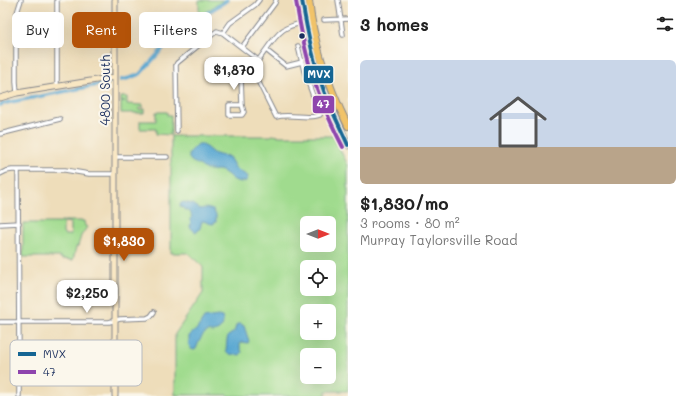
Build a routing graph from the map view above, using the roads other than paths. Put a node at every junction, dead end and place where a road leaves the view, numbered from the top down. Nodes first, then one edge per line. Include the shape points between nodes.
1 (21, 0) edge
2 (57, 0) edge
3 (115, 0) edge
4 (260, 0) edge
5 (276, 0) edge
6 (302, 0) edge
7 (309, 0) edge
8 (338, 0) edge
9 (341, 19) junction
10 (348, 19) edge
11 (324, 20) dead end
12 (309, 22) junction
13 (223, 32) junction
14 (343, 35) dead end
15 (298, 46) dead end
16 (242, 47) junction
17 (266, 50) junction
18 (258, 60) junction
19 (302, 62) junction
20 (251, 69) junction
21 (241, 76) junction
22 (115, 77) junction
23 (226, 77) dead end
24 (57, 87) junction
25 (17, 94) junction
26 (0, 98) edge
27 (242, 105) junction
28 (60, 119) dead end
29 (348, 126) edge
30 (177, 131) dead end
31 (0, 134) edge
32 (348, 145) edge
33 (115, 157) junction
34 (167, 157) dead end
35 (18, 170) junction
36 (0, 174) edge
37 (115, 174) junction
38 (0, 224) edge
39 (18, 224) junction
40 (154, 312) dead end
41 (115, 320) junction
42 (0, 322) edge
43 (19, 322) junction
44 (19, 340) edge
45 (115, 340) edge

1 - 25 street via 16,16
2 - 24 street
3 - 22 street, 4800 South
4 - 13 street via 230,22
5 - 16 street
6 - 12 main road
7 - 12 main road
8 - 9 street
9 - 10 street
9 - 11 street
9 - 14 street
12 - 17 street via 285,29
12 - 29 main road via 333,94
12 - 32 main road via 314,60 321,83
13 - 16 street
13 - 30 street via 215,32 176,64
15 - 19 street
16 - 18 street
17 - 18 street
17 - 19 street via 286,66
18 - 20 street
19 - 20 street via 320,115 313,117 276,117
20 - 21 street
21 - 23 street
21 - 27 street
22 - 24 street
22 - 33 street, 4800 South
24 - 25 street
25 - 26 street
27 - 27 street via 242,115 229,115 229,105
28 - 31 street
33 - 34 street
33 - 37 street, 4800 South
35 - 36 street
35 - 37 street via 69,170 89,174
35 - 39 street
37 - 41 street, 4800 South
38 - 39 street
39 - 43 street
40 - 41 street via 147,318
41 - 43 street
41 - 45 street, 4800 South
42 - 43 street
43 - 44 street

